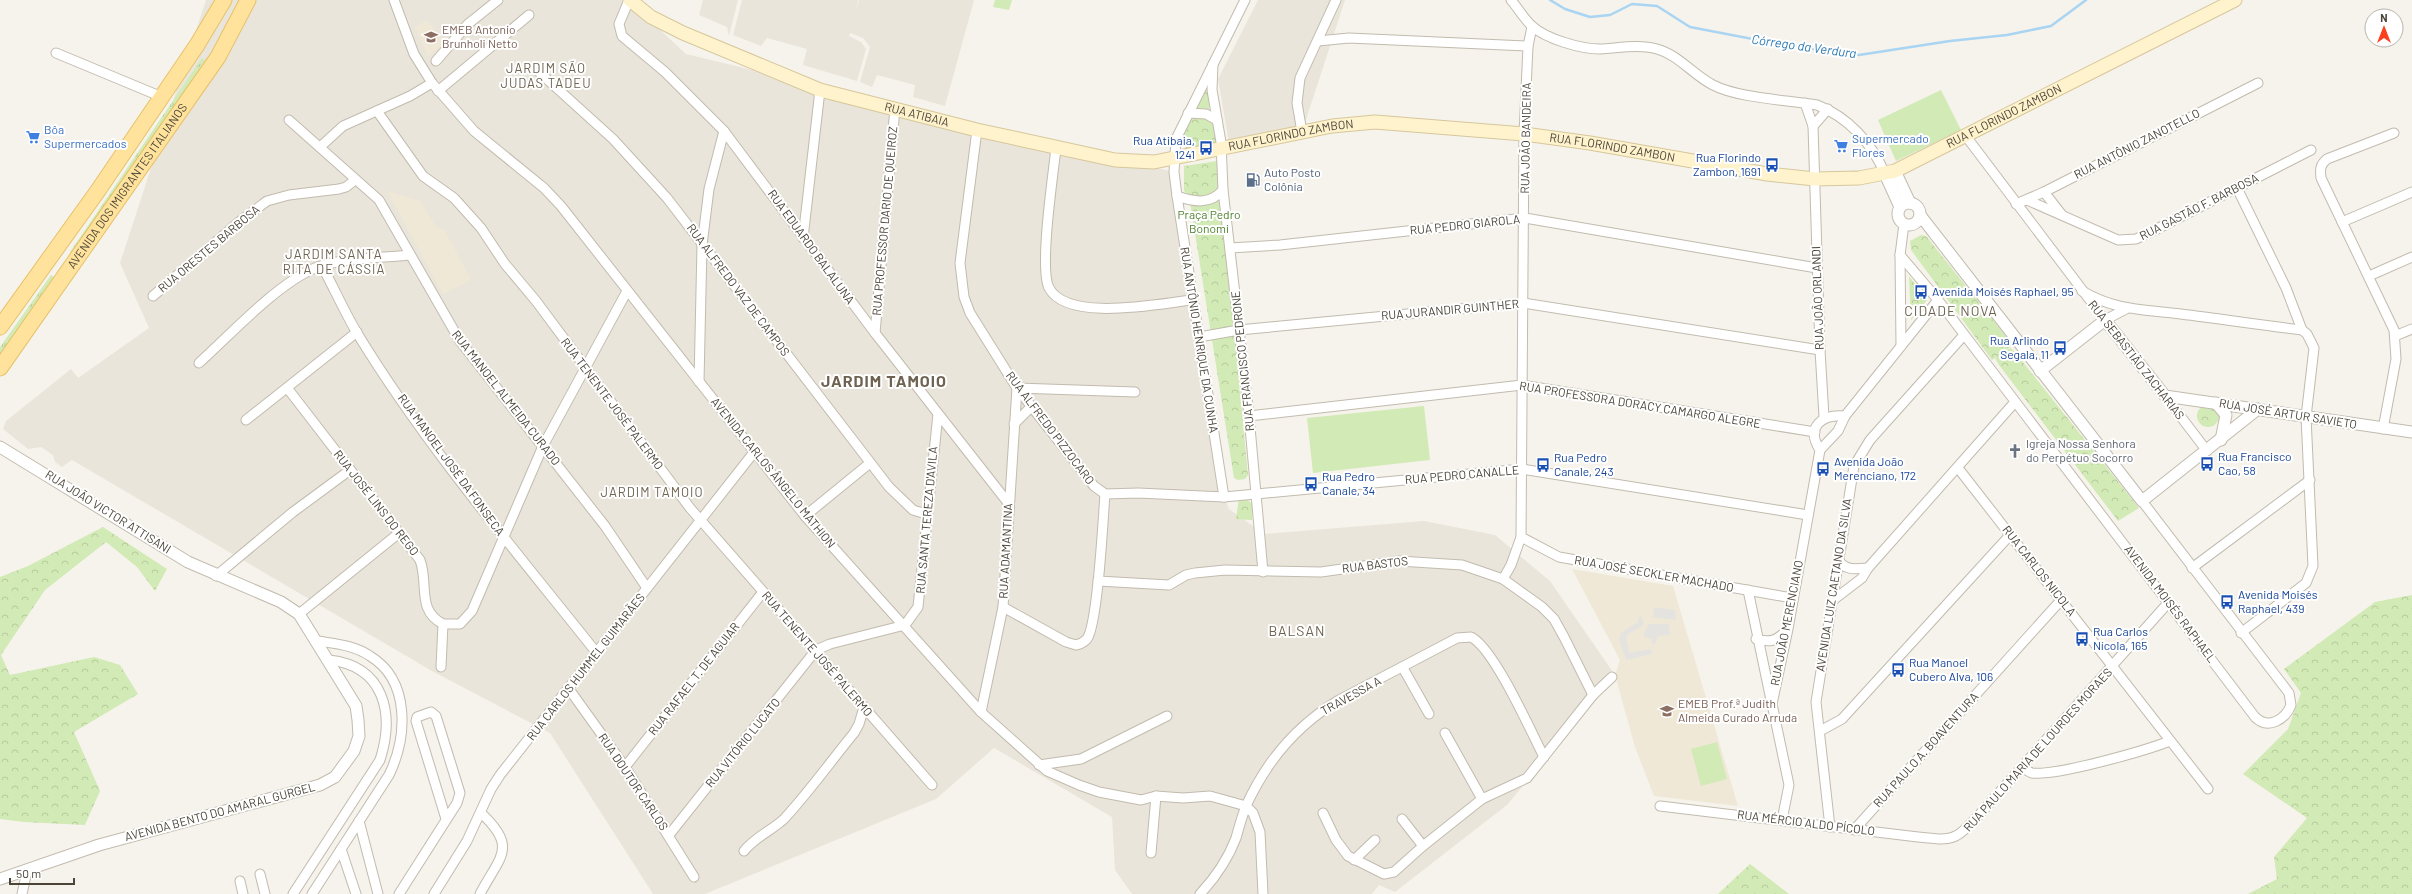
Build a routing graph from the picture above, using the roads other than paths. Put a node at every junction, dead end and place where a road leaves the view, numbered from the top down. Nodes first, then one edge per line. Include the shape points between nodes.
1 (224, 0) edge
2 (248, 0) edge
3 (394, 0) edge
4 (498, 0) edge
5 (630, 0) edge
6 (1245, 0) edge
7 (1336, 0) edge
8 (1511, 0) edge
9 (2235, 0) edge
10 (529, 16) dead end
11 (1532, 27) junction
12 (1318, 41) junction
13 (197, 45) junction
14 (1528, 46) junction
15 (56, 53) dead end
16 (436, 62) dead end
17 (1214, 62) junction
18 (208, 71) junction
19 (539, 72) dead end
20 (432, 83) junction
21 (2258, 83) dead end
22 (820, 90) junction
23 (438, 91) junction
24 (162, 97) junction
25 (1805, 103) junction
26 (895, 108) junction
27 (1828, 110) junction
28 (376, 111) junction
29 (1188, 113) junction
30 (289, 120) dead end
31 (1216, 120) junction
32 (1813, 126) junction
33 (977, 130) junction
34 (724, 131) junction
35 (1302, 132) junction
36 (1524, 134) junction
37 (2394, 134) dead end
38 (1965, 135) junction
39 (320, 147) junction
40 (1056, 148) junction
41 (1222, 149) junction
42 (2311, 150) dead end
43 (1174, 160) junction
44 (1890, 173) junction
45 (1815, 179) junction
46 (355, 180) junction
47 (2237, 188) junction
48 (1223, 190) junction
49 (2044, 192) junction
50 (2412, 192) edge
51 (1177, 196) junction
52 (2026, 200) junction
53 (2016, 204) junction
54 (1905, 205) junction
55 (1920, 215) junction
56 (2062, 215) junction
57 (1525, 218) junction
58 (2342, 222) junction
59 (1904, 224) junction
60 (803, 238) junction
61 (702, 245) junction
62 (1230, 248) junction
63 (56, 250) junction
64 (409, 255) junction
65 (1900, 255) junction
66 (2412, 258) edge
67 (72, 264) junction
68 (322, 266) junction
69 (1817, 268) junction
70 (2369, 276) junction
71 (627, 291) junction
72 (2082, 291) junction
73 (153, 296) dead end
74 (1193, 300) junction
75 (1938, 300) junction
76 (1523, 303) junction
77 (2126, 309) junction
78 (2105, 320) junction
79 (0, 327) edge
80 (2412, 329) edge
81 (1239, 330) junction
82 (2302, 330) junction
83 (357, 332) junction
84 (875, 333) junction
85 (1964, 335) junction
86 (2395, 336) junction
87 (1199, 337) junction
88 (1901, 346) junction
89 (1820, 350) junction
90 (200, 363) dead end
91 (0, 368) edge
92 (586, 369) junction
93 (2040, 371) junction
94 (699, 382) junction
95 (1522, 385) junction
96 (1017, 388) junction
97 (288, 389) junction
98 (1135, 392) dead end
99 (2165, 396) junction
100 (2015, 402) junction
101 (2216, 403) junction
102 (1031, 407) junction
103 (2258, 409) junction
104 (938, 414) junction
105 (1249, 416) junction
106 (1845, 416) junction
107 (1824, 417) junction
108 (2306, 417) junction
109 (246, 420) dead end
110 (1014, 424) junction
111 (2383, 429) junction
112 (1815, 432) junction
113 (2412, 432) edge
114 (2221, 440) junction
115 (543, 446) junction
116 (0, 447) edge
117 (1820, 450) junction
118 (755, 451) junction
119 (2207, 451) junction
120 (870, 463) junction
121 (1958, 468) junction
122 (1522, 469) junction
123 (350, 470) junction
124 (2310, 480) junction
125 (1105, 494) junction
126 (1257, 494) junction
127 (1224, 497) junction
128 (2142, 501) junction
129 (1009, 504) junction
130 (926, 514) junction
131 (1808, 515) junction
132 (805, 516) junction
133 (702, 520) junction
134 (399, 533) junction
135 (2011, 534) junction
136 (503, 536) junction
137 (1521, 537) junction
138 (1838, 560) junction
139 (1868, 568) junction
140 (2192, 568) junction
141 (1263, 572) junction
142 (216, 576) junction
143 (1503, 579) junction
144 (1098, 581) junction
145 (647, 588) junction
146 (1748, 590) junction
147 (762, 592) junction
148 (1792, 598) junction
149 (2062, 599) junction
150 (1832, 601) junction
151 (2168, 603) junction
152 (1003, 607) junction
153 (299, 614) junction
154 (443, 624) junction
155 (905, 625) junction
156 (1788, 629) junction
157 (2241, 633) junction
158 (1756, 639) junction
159 (318, 641) junction
160 (816, 650) junction
161 (596, 652) junction
162 (329, 660) junction
163 (441, 667) dead end
164 (1403, 668) junction
165 (2112, 668) junction
166 (1612, 676) dead end
167 (570, 689) junction
168 (1593, 695) junction
169 (1772, 704) junction
170 (864, 707) junction
171 (981, 712) junction
172 (1429, 714) dead end
173 (1167, 716) dead end
174 (1820, 731) junction
175 (1445, 733) dead end
176 (2170, 741) junction
177 (1544, 757) junction
178 (1039, 765) junction
179 (625, 766) junction
180 (2021, 768) junction
181 (932, 785) dead end
182 (2208, 789) dead end
183 (1156, 796) junction
184 (1482, 799) junction
185 (1246, 806) junction
186 (1660, 806) dead end
187 (481, 813) junction
188 (1323, 813) dead end
189 (446, 819) junction
190 (1402, 819) dead end
191 (1782, 820) junction
192 (359, 821) junction
193 (1830, 826) junction
194 (1854, 830) junction
195 (669, 835) junction
196 (1375, 840) dead end
197 (1951, 840) joint
198 (1422, 846) junction
199 (341, 849) junction
200 (744, 851) dead end
201 (1151, 853) dead end
202 (1354, 860) junction
203 (27, 871) junction
204 (260, 874) dead end
205 (694, 877) dead end
206 (0, 879) edge
207 (240, 881) dead end
208 (22, 894) edge
209 (243, 894) edge
210 (265, 894) edge
211 (293, 894) edge
212 (312, 894) edge
213 (356, 894) edge
214 (378, 894) edge
215 (399, 894) edge
216 (434, 894) edge
217 (480, 894) edge
218 (1200, 894) edge
219 (1263, 894) edge

1 - 13 main road, AVENIDA DOS IMIGRANTES ITALIANOS
2 - 18 main road, AVENIDA DOS IMIGRANTES ITALIANOS
3 - 20 street, AVENIDA CARLOS ÂNGELO MATHION via 414,54
4 - 16 street via 468,24
5 - 22 main road, RUA ATIBAIA via 651,17 683,33
5 - 34 street, RUA EDUARDO BALALUNA via 619,24 622,36 665,72
6 - 17 street, RUA ANTÔNIO HENRIQUE DA CUNHA
7 - 12 street
8 - 11 street
9 - 38 main road, RUA FLORINDO ZAMBON
10 - 23 street
11 - 14 street, RUA JOÃO BANDEIRA
11 - 25 street via 1580,47 1599,49 1645,46 1658,49 1669,53 1703,80 1727,91
12 - 14 street via 1349,38
12 - 35 street via 1306,65 1298,90 1297,103
13 - 18 main road via 208,54
13 - 24 main road, AVENIDA DOS IMIGRANTES ITALIANOS
14 - 36 street, RUA JOÃO BANDEIRA
15 - 24 street
17 - 29 street, RUA ANTÔNIO HENRIQUE DA CUNHA
17 - 31 street, RUA FRANCISCO PEDRONE via 1212,90
18 - 67 main road, AVENIDA DOS IMIGRANTES ITALIANOS
19 - 61 street, RUA ALFREDO VAZ DE CAMPOS via 639,165 686,221
20 - 23 street, AVENIDA CARLOS ÂNGELO MATHION
20 - 28 street
21 - 49 street, RUA ANTÔNIO ZANOTELLO
22 - 26 main road, RUA ATIBAIA
22 - 60 street
23 - 71 street, AVENIDA CARLOS ÂNGELO MATHION via 474,131 544,188
24 - 63 main road, AVENIDA DOS IMIGRANTES ITALIANOS
25 - 27 street
25 - 32 street, RUA JOÃO ORLANDI
26 - 33 main road, RUA ATIBAIA
26 - 84 street, RUA PROFESSOR DARIO DE QUEIROZ
27 - 32 street
27 - 44 street via 1839,115 1858,132
28 - 39 street via 343,126
28 - 92 street, RUA TENENTE JOSÉ PALERMO via 423,176 454,198 481,228 505,264
29 - 31 street via 1206,114
29 - 43 street, RUA ANTÔNIO HENRIQUE DA CUNHA via 1176,139
30 - 39 street, RUA MANOEL ALMEIDA CURADO
31 - 41 street, RUA FRANCISCO PEDRONE
32 - 45 street, RUA JOÃO ORLANDI
33 - 40 main road, RUA ATIBAIA
33 - 96 street, RUA ALFREDO PIZZOCARO via 960,263 961,283 970,313
34 - 60 street, RUA EDUARDO BALALUNA via 755,169
34 - 61 street via 709,189
35 - 36 main road, RUA FLORINDO ZAMBON via 1348,123 1376,122
35 - 41 main road, RUA FLORINDO ZAMBON
36 - 45 main road, RUA FLORINDO ZAMBON via 1767,174
36 - 57 street, RUA JOÃO BANDEIRA
37 - 58 street via 2326,159 2321,164 2321,178
38 - 44 main road, RUA FLORINDO ZAMBON
38 - 53 street, RUA SEBASTIÃO ZACHARIAS
39 - 46 street, RUA MANOEL ALMEIDA CURADO
40 - 43 main road, RUA ATIBAIA via 1140,163
40 - 74 street via 1045,265 1050,289 1062,300 1107,309
41 - 43 main road, RUA ATIBAIA
41 - 48 street, RUA FRANCISCO PEDRONE
42 - 47 street, RUA GASTÃO F. BARBOSA
43 - 51 street, RUA ANTÔNIO HENRIQUE DA CUNHA
44 - 45 main road, RUA FLORINDO ZAMBON via 1859,178
44 - 54 street
45 - 69 street, RUA JOÃO ORLANDI
46 - 64 street, RUA MANOEL ALMEIDA CURADO via 370,190 382,204
46 - 73 street, RUA ORESTES BARBOSA via 339,189 289,195 267,201
47 - 56 street, RUA GASTÃO F. BARBOSA via 2153,231 2127,241 2106,237
47 - 82 street via 2286,288
48 - 51 street via 1217,197 1203,201
48 - 62 street, RUA FRANCISCO PEDRONE
49 - 52 street, RUA ANTÔNIO ZANOTELLO
49 - 56 street
50 - 58 street
51 - 74 street, RUA ANTÔNIO HENRIQUE DA CUNHA
52 - 53 street, RUA ANTÔNIO ZANOTELLO
52 - 56 street, RUA GASTÃO F. BARBOSA
53 - 72 street, RUA SEBASTIÃO ZACHARIAS
54 - 55 street via 1917,207
54 - 59 street via 1898,214
55 - 59 street via 1914,224
55 - 93 street, AVENIDA MOISÉS RAPHAEL
57 - 62 street, RUA PEDRO GIAROLA via 1280,245
57 - 69 street, RUA PEDRO GIAROLA
57 - 76 street, RUA JOÃO BANDEIRA
58 - 70 street
59 - 65 street
60 - 84 street, RUA EDUARDO BALALUNA
61 - 94 street
61 - 120 street, RUA ALFREDO VAZ DE CAMPOS
62 - 81 street, RUA FRANCISCO PEDRONE
63 - 67 main road via 62,261
63 - 79 main road, AVENIDA DOS IMIGRANTES ITALIANOS
64 - 68 street
64 - 115 street, RUA MANOEL ALMEIDA CURADO via 460,341
65 - 75 street, AVENIDA MOISÉS RAPHAEL
65 - 88 street
66 - 70 street
67 - 91 main road, AVENIDA DOS IMIGRANTES ITALIANOS
68 - 83 street, RUA MANOEL JOSÉ DA FONSECA
68 - 90 street via 298,277 280,290
69 - 89 street, RUA JOÃO ORLANDI
70 - 86 street via 2389,317
71 - 92 street
71 - 94 street, AVENIDA CARLOS ÂNGELO MATHION
72 - 77 street via 2101,301
72 - 78 street, RUA SEBASTIÃO ZACHARIAS
74 - 87 street, RUA ANTÔNIO HENRIQUE DA CUNHA
75 - 85 street, AVENIDA MOISÉS RAPHAEL
75 - 88 street
76 - 81 street, RUA JURANDIR GUINTHER
76 - 89 street, RUA JURANDIR GUINTHER
76 - 95 street, RUA JOÃO BANDEIRA
77 - 78 street
77 - 82 street
78 - 93 street
78 - 99 street, RUA SEBASTIÃO ZACHARIAS
80 - 86 street
81 - 87 street, RUA JURANDIR GUINTHER
81 - 105 street, RUA FRANCISCO PEDRONE
82 - 108 street via 2314,348
83 - 97 street
83 - 136 street, RUA MANOEL JOSÉ DA FONSECA via 416,419
84 - 104 street, RUA EDUARDO BALALUNA
85 - 100 street, AVENIDA MOISÉS RAPHAEL
85 - 138 street, AVENIDA LUIZ CAETANO DA SILVA via 1861,452 1854,466
86 - 111 street via 2396,359
87 - 127 street, RUA ANTÔNIO HENRIQUE DA CUNHA
88 - 106 street
89 - 107 street, RUA JOÃO ORLANDI
92 - 115 street
92 - 133 street, RUA TENENTE JOSÉ PALERMO via 690,508
93 - 128 street, AVENIDA MOISÉS RAPHAEL
94 - 118 street, AVENIDA CARLOS ÂNGELO MATHION
95 - 105 street, RUA PROFESSORA DORACY CAMARGO ALEGRE
95 - 112 street, RUA PROFESSORA DORACY CAMARGO ALEGRE
95 - 122 street, RUA JOÃO BANDEIRA
96 - 98 street
96 - 102 street, RUA ALFREDO PIZZOCARO
96 - 110 street, RUA ADAMANTINA
97 - 109 street
97 - 123 street, RUA JOSÉ LINS DO REGO
99 - 101 street, RUA JOSÉ ARTUR SAVIETO
99 - 119 street, RUA SEBASTIÃO ZACHARIAS
100 - 121 street
100 - 151 street, AVENIDA MOISÉS RAPHAEL
101 - 103 street, RUA JOSÉ ARTUR SAVIETO
101 - 114 street via 2226,415
102 - 110 street
102 - 125 street, RUA ALFREDO PIZZOCARO via 1094,486
103 - 108 street, RUA JOSÉ ARTUR SAVIETO
103 - 114 street
104 - 129 street, RUA EDUARDO BALALUNA
104 - 130 street, RUA SANTA TEREZA D'AVILA
105 - 126 street, RUA FRANCISCO PEDRONE
106 - 107 street
106 - 117 street via 1838,431
107 - 112 street
108 - 111 street, RUA JOSÉ ARTUR SAVIETO
108 - 124 street
110 - 129 street, RUA ADAMANTINA
111 - 113 street, RUA JOSÉ ARTUR SAVIETO
112 - 117 street, RUA JOÃO MERENCIANO via 1815,441
114 - 119 street
115 - 136 street
115 - 145 street, RUA MANOEL ALMEIDA CURADO via 605,526
116 - 142 street, RUA JOÃO VICTOR ATTISANI via 188,562
117 - 131 street, RUA JOÃO MERENCIANO
118 - 132 street, AVENIDA CARLOS ÂNGELO MATHION
118 - 133 street, RUA CARLOS HUMMEL GUIMARÃES
119 - 128 street
120 - 130 street, RUA ALFREDO VAZ DE CAMPOS via 902,501 913,510
120 - 132 street
121 - 135 street, RUA CARLOS NICOLA
121 - 139 street
122 - 126 street, RUA PEDRO CANALLE
122 - 131 street, RUA PEDRO CANALLE
122 - 137 street, RUA JOÃO BANDEIRA
123 - 134 street, RUA JOSÉ LINS DO REGO
123 - 142 street via 293,512
124 - 140 street
124 - 157 street via 2313,566 2311,576 2306,583
125 - 127 street, RUA PEDRO CANALLE
125 - 144 street
126 - 127 street, RUA PEDRO CANALLE
126 - 141 street, RUA FRANCISCO PEDRONE
128 - 140 street, AVENIDA MOISÉS RAPHAEL
129 - 152 street, RUA ADAMANTINA
130 - 155 street, RUA SANTA TEREZA D'AVILA via 921,596 915,613
131 - 148 street, RUA JOÃO MERENCIANO
132 - 155 street, AVENIDA CARLOS ÂNGELO MATHION
133 - 145 street, RUA CARLOS HUMMEL GUIMARÃES
133 - 147 street, RUA TENENTE JOSÉ PALERMO
134 - 153 street
134 - 154 street, RUA JOSÉ LINS DO REGO via 420,560 424,570 424,592 428,612 432,619
135 - 149 street, RUA CARLOS NICOLA
135 - 174 street via 1842,718
136 - 154 street via 472,611 460,624
136 - 161 street, RUA MANOEL JOSÉ DA FONSECA
137 - 143 street, RUA JOÃO BANDEIRA
137 - 146 street, RUA JOSÉ SECKLER MACHADO via 1559,557
138 - 139 street via 1849,569
138 - 150 street, AVENIDA LUIZ CAETANO DA SILVA
139 - 150 street via 1862,578
140 - 157 street, AVENIDA MOISÉS RAPHAEL
141 - 143 street, RUA BASTOS via 1321,572 1399,561 1422,561 1462,565
141 - 144 street, RUA BASTOS via 1226,570 1195,573 1169,585
142 - 153 street, AVENIDA BENTO DO AMARAL GURGEL via 281,602
143 - 168 street, RUA BASTOS via 1542,607 1554,619
144 - 152 street via 1092,625 1087,638 1076,645
145 - 161 street, RUA CARLOS HUMMEL GUIMARÃES
146 - 148 street, RUA JOSÉ SECKLER MACHADO
146 - 158 street
147 - 160 street, RUA TENENTE JOSÉ PALERMO
147 - 179 street, RUA RAFAEL T. DE AGUIAR
148 - 156 street, RUA JOÃO MERENCIANO
149 - 165 street, RUA CARLOS NICOLA
149 - 194 street, RUA PAULO A. BOAVENTURA
150 - 174 street, AVENIDA LUIZ CAETANO DA SILVA via 1817,690
151 - 157 street, AVENIDA MOISÉS RAPHAEL via 2255,717 2264,724 2272,723 2284,717 2289,710 2291,698
151 - 165 street, RUA PAULO MARIA DE LOURDES MORAES
152 - 171 street, RUA ADAMANTINA
153 - 159 street, AVENIDA BENTO DO AMARAL GURGEL
154 - 163 street
155 - 160 street
155 - 171 street, AVENIDA CARLOS ÂNGELO MATHION
156 - 158 street via 1772,642
156 - 169 street, RUA JOÃO MERENCIANO
158 - 169 street
159 - 162 street, AVENIDA BENTO DO AMARAL GURGEL
159 - 192 street via 356,648 372,656 386,670 395,685 401,705 403,723 398,757
160 - 170 street, RUA TENENTE JOSÉ PALERMO
160 - 195 street, RUA VITÓRIO LUCATO
161 - 167 street, RUA CARLOS HUMMEL GUIMARÃES
162 - 203 street, AVENIDA BENTO DO AMARAL GURGEL via 356,706 359,736 354,751 335,776 302,791 99,845
162 - 211 street via 358,667 377,689 386,716 385,744 380,760
164 - 172 street
164 - 177 street, TRAVESSA A via 1453,640 1468,636 1476,639 1500,674
164 - 185 street, TRAVESSA A via 1339,700 1295,733 1270,763
165 - 176 street, RUA CARLOS NICOLA
165 - 180 street, RUA PAULO MARIA DE LOURDES MORAES
166 - 168 street
167 - 179 street, RUA DOUTOR CARLOS
167 - 187 street, RUA CARLOS HUMMEL GUIMARÃES via 500,775
168 - 177 street
169 - 191 street, RUA JOÃO MERENCIANO via 1789,785
170 - 181 street, RUA TENENTE JOSÉ PALERMO
170 - 200 street via 854,733 792,809 777,825 752,841
171 - 178 street, AVENIDA CARLOS ÂNGELO MATHION
173 - 178 street via 1081,758
174 - 193 street, AVENIDA LUIZ CAETANO DA SILVA
175 - 184 street
176 - 180 street via 2153,748 2068,768 2032,772
176 - 182 street, RUA CARLOS NICOLA
177 - 184 street via 1527,778
178 - 183 street, AVENIDA CARLOS ÂNGELO MATHION via 1062,779 1099,792 1141,800
179 - 195 street, RUA DOUTOR CARLOS
180 - 197 street, RUA PAULO MARIA DE LOURDES MORAES via 1961,834
183 - 185 street, AVENIDA CARLOS ÂNGELO MATHION via 1217,796
183 - 201 street
184 - 198 street
185 - 218 street, TRAVESSA A via 1228,856
185 - 219 street via 1253,813 1260,832
186 - 191 street, RUA MÉRCIO ALDO PÍCOLO
187 - 216 street, RUA CARLOS HUMMEL GUIMARÃES
187 - 217 street via 498,830 503,848 494,872
188 - 202 street via 1336,840
189 - 189 street via 457,803 460,793 436,716 431,712 417,717 416,721
189 - 215 street
190 - 198 street
191 - 193 street, RUA MÉRCIO ALDO PÍCOLO
192 - 199 street
192 - 214 street
193 - 194 street, RUA MÉRCIO ALDO PÍCOLO
194 - 197 street, RUA MÉRCIO ALDO PÍCOLO
195 - 205 street, RUA DOUTOR CARLOS
196 - 202 street
198 - 202 street via 1394,872 1388,874
199 - 212 street
199 - 213 street
203 - 206 street, AVENIDA BENTO DO AMARAL GURGEL
203 - 208 street
204 - 210 street
207 - 209 street

